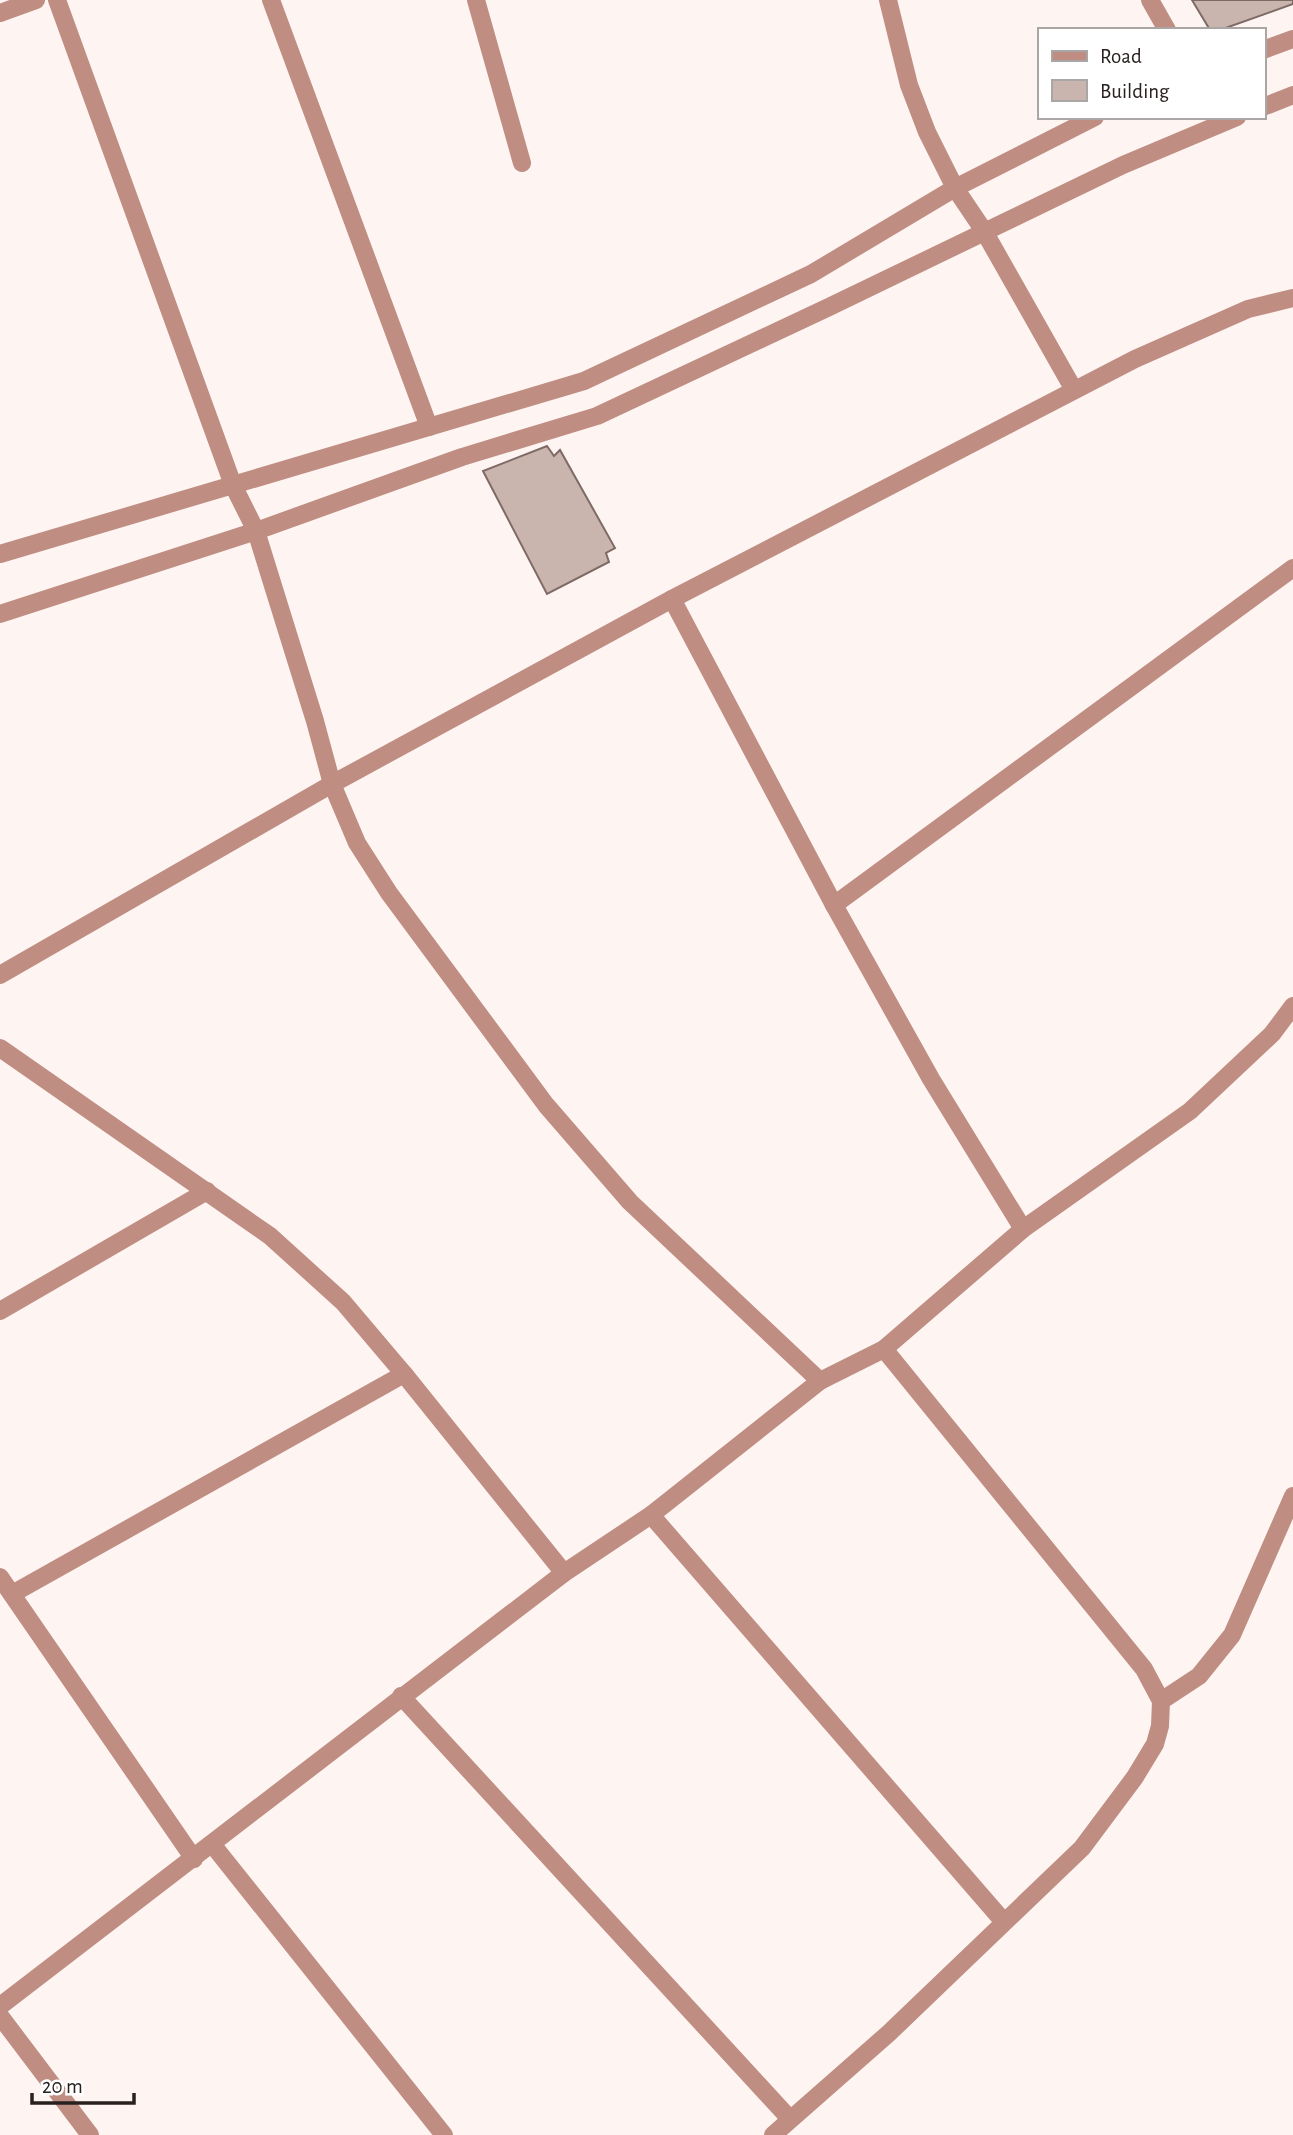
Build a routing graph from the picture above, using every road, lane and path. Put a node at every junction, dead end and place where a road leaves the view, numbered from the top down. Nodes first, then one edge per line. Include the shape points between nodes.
1 (36, 0) edge
2 (57, 0) edge
3 (271, 0) edge
4 (476, 0) edge
5 (888, 0) edge
6 (1150, 0) edge
7 (0, 13) edge
8 (1166, 28) edge
9 (1293, 39) edge
10 (1265, 49) edge
11 (1293, 95) edge
12 (1265, 106) edge
13 (1091, 119) edge
14 (1232, 119) edge
15 (522, 163) dead end
16 (955, 188) junction
17 (984, 231) junction
18 (1293, 298) edge
19 (1074, 390) junction
20 (429, 427) junction
21 (233, 485) junction
22 (256, 531) junction
23 (0, 554) edge
24 (1293, 568) edge
25 (672, 599) junction
26 (0, 614) edge
27 (332, 784) junction
28 (834, 905) junction
29 (0, 975) edge
30 (1293, 1006) edge
31 (0, 1048) edge
32 (206, 1191) junction
33 (1023, 1229) junction
34 (0, 1311) edge
35 (884, 1349) junction
36 (404, 1374) junction
37 (820, 1381) junction
38 (1293, 1496) edge
39 (651, 1515) junction
40 (564, 1573) junction
41 (0, 1577) edge
42 (12, 1594) junction
43 (401, 1696) junction
44 (1161, 1701) junction
45 (212, 1844) junction
46 (194, 1859) junction
47 (1004, 1922) junction
48 (0, 2006) edge
49 (0, 2016) edge
50 (790, 2119) junction
51 (90, 2135) edge
52 (444, 2135) edge
53 (774, 2135) edge

1 - 7 street
2 - 21 street
3 - 20 street
4 - 15 street
5 - 16 street via 909,85
6 - 8 street
9 - 10 street
11 - 12 street
13 - 16 street
14 - 17 street
16 - 17 street
16 - 20 street via 811,274 584,380
17 - 19 street
17 - 22 street via 597,416 462,457
18 - 19 street via 1248,309
19 - 25 street
20 - 21 street
21 - 22 street
21 - 23 street
22 - 26 street
22 - 27 street
24 - 28 street
25 - 27 street
25 - 28 street
27 - 29 street
27 - 37 street via 357,843 389,892 546,1105 630,1202
28 - 33 street via 931,1079
30 - 33 street via 1272,1034 1190,1111
31 - 32 street
32 - 34 street
32 - 36 street via 270,1236 343,1302
33 - 35 street
35 - 37 street
35 - 44 street via 1144,1669
36 - 40 street
36 - 42 street
37 - 39 street
38 - 44 street via 1232,1635 1199,1676
39 - 40 street
39 - 47 street
40 - 43 street
41 - 42 street
42 - 46 street
43 - 45 street
43 - 50 street
44 - 47 street via 1155,1744 1135,1777 1082,1848
45 - 46 street
45 - 52 street
46 - 48 street
47 - 50 street via 890,2033
49 - 51 street
50 - 53 street

